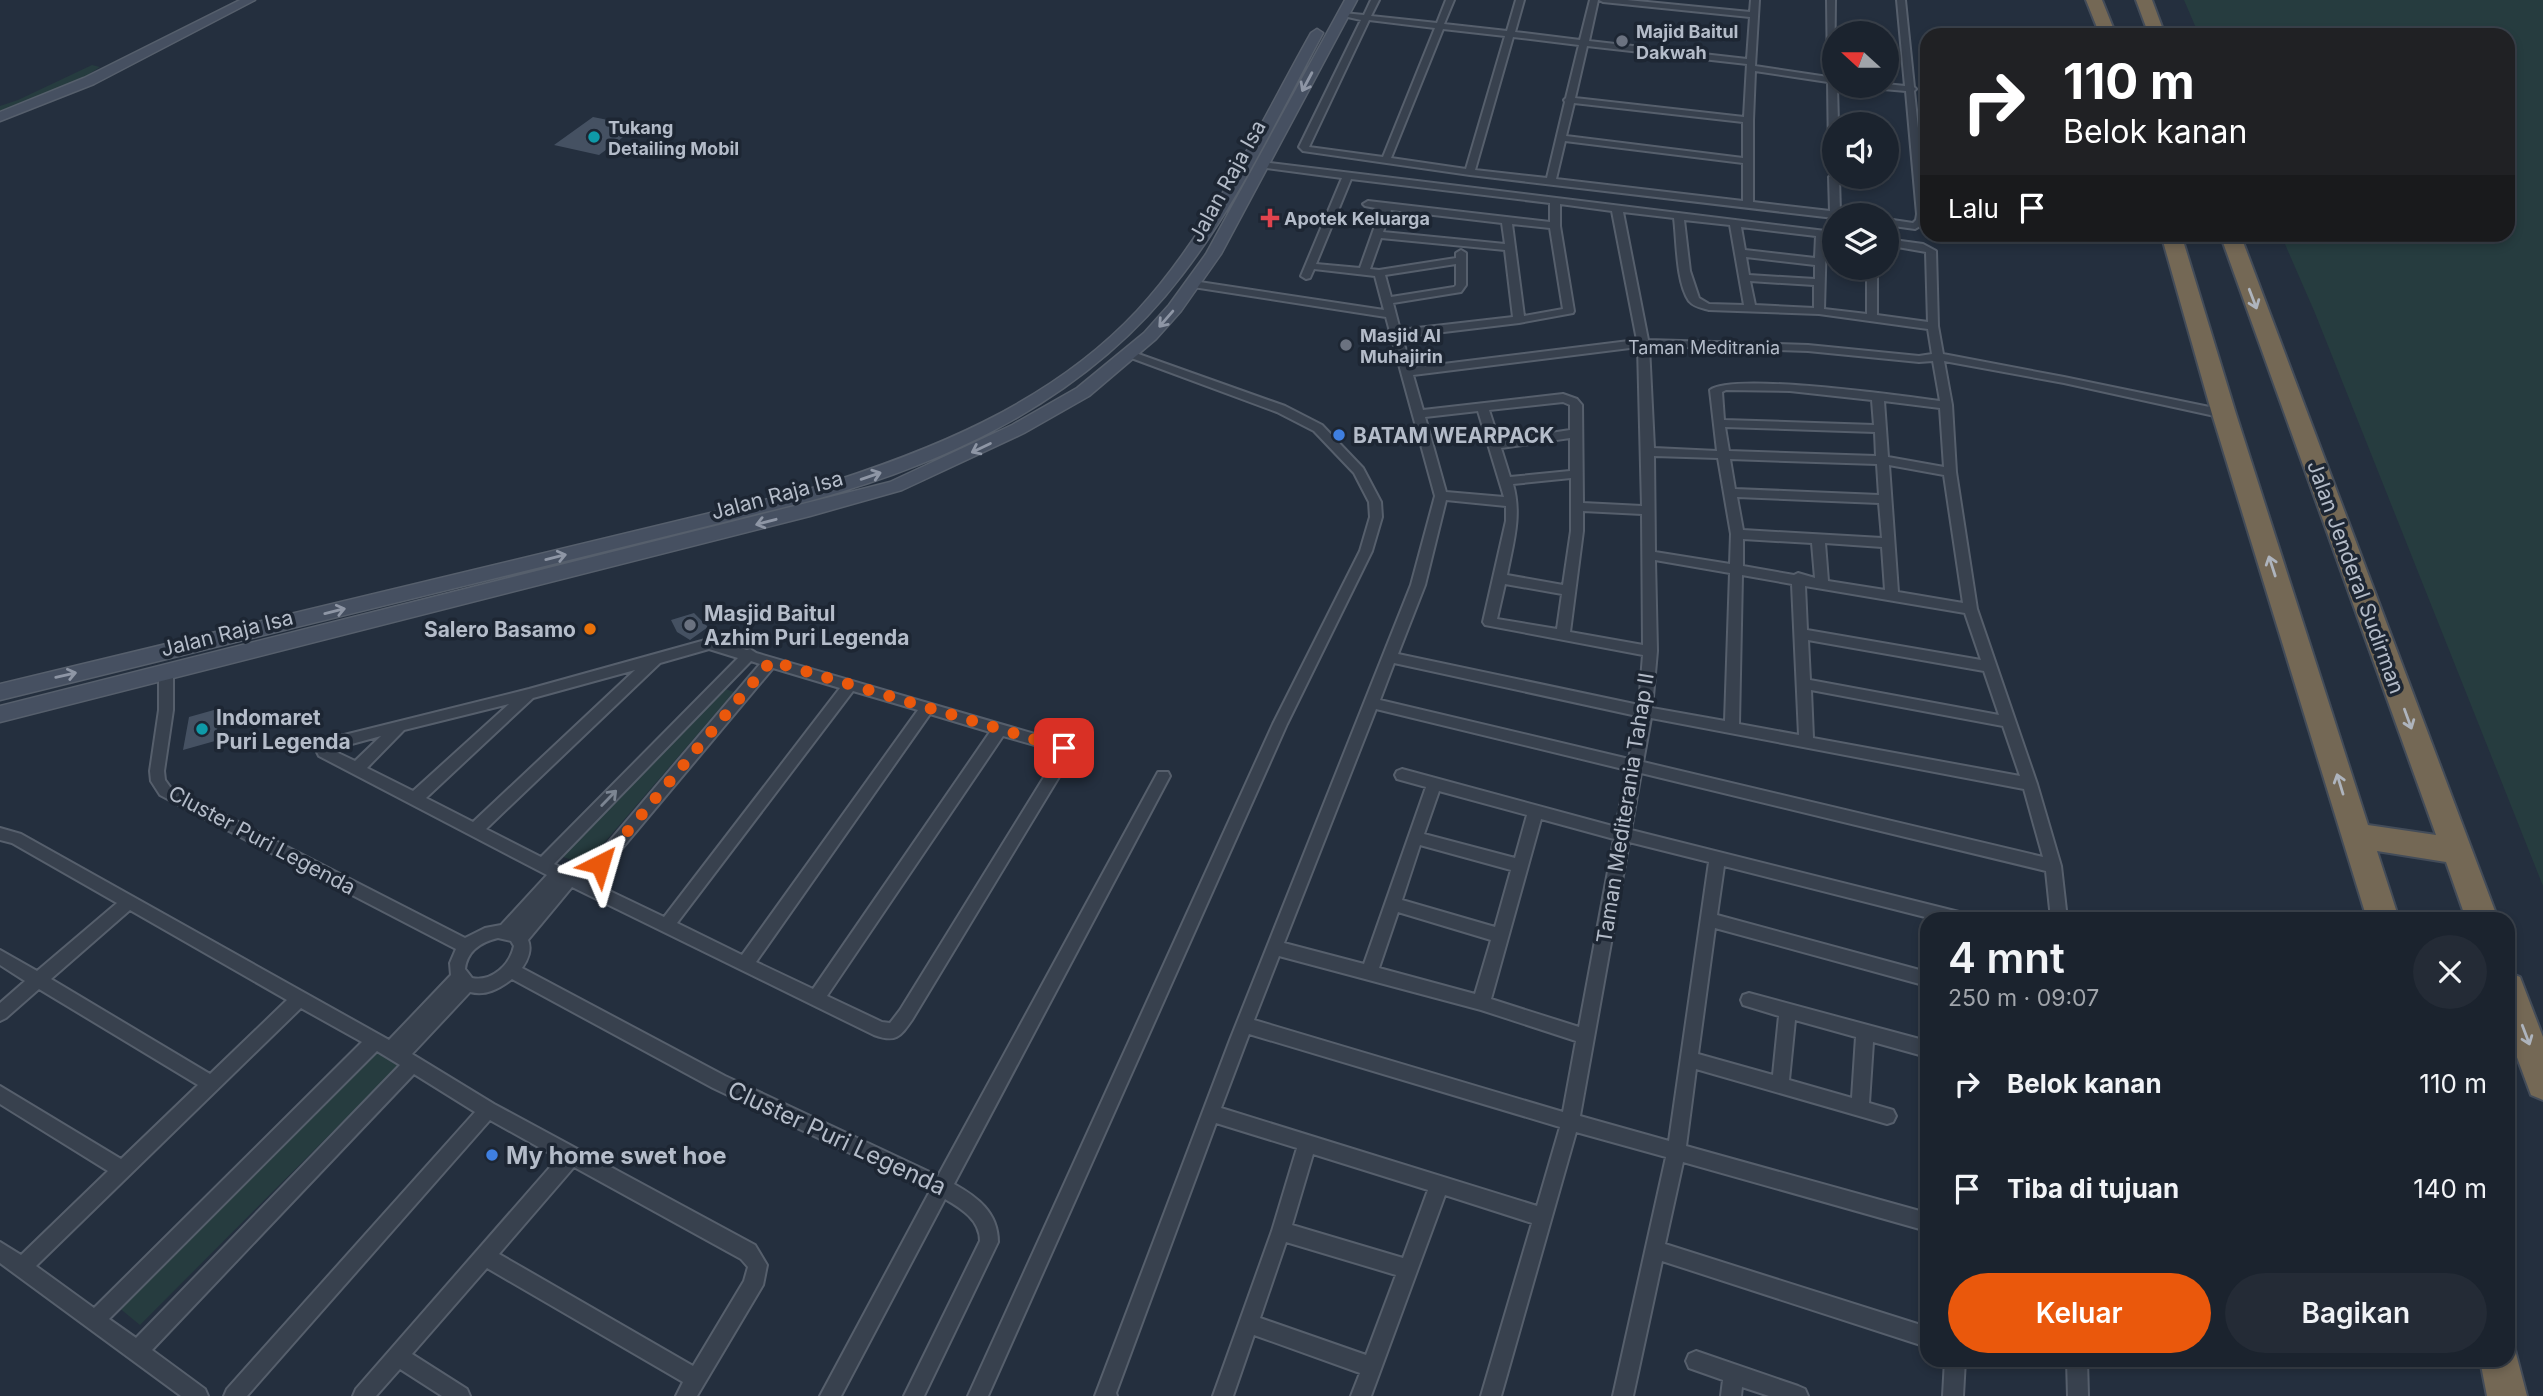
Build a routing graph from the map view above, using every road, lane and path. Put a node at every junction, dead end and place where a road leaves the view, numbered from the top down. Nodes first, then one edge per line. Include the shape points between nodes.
1 (240, 0) edge
2 (248, 0) edge
3 (1375, 0) edge
4 (1450, 0) edge
5 (1520, 0) edge
6 (1594, 0) edge
7 (1603, 0) edge
8 (1755, 0) edge
9 (1830, 0) edge
10 (1901, 0) edge
11 (2094, 0) edge
12 (2144, 0) edge
13 (1343, 5) edge
14 (1754, 15) junction
15 (1366, 18) junction
16 (1831, 21) edge
17 (1440, 26) junction
18 (2105, 28) edge
19 (2154, 28) edge
20 (1510, 35) junction
21 (1582, 43) junction
22 (1751, 65) junction
23 (1822, 78) edge
24 (1899, 88) edge
25 (1912, 89) junction
26 (1568, 100) junction
27 (0, 115) edge
28 (1748, 120) junction
29 (1561, 138) junction
30 (1386, 160) junction
31 (1747, 161) junction
32 (1262, 165) junction
33 (1471, 172) junction
34 (1348, 177) junction
35 (1551, 182) junction
36 (1555, 201) junction
37 (1368, 204) dead end
38 (1748, 205) junction
39 (1920, 206) edge
40 (1387, 207) junction
41 (1616, 209) junction
42 (1822, 213) edge
43 (1679, 216) junction
44 (1507, 221) junction
45 (1920, 222) edge
46 (1735, 223) junction
47 (1899, 224) edge
48 (1555, 226) junction
49 (1821, 233) joint
50 (1376, 234) junction
51 (2173, 242) edge
52 (2233, 242) edge
53 (1459, 243) junction
54 (1899, 244) edge
55 (1509, 247) junction
56 (1740, 253) junction
57 (1462, 260) junction
58 (1820, 262) junction
59 (1364, 272) junction
60 (1379, 273) junction
61 (1745, 278) junction
62 (1872, 280) edge
63 (1820, 282) junction
64 (1193, 284) junction
65 (1388, 308) junction
66 (1750, 309) junction
67 (1819, 311) junction
68 (1871, 317) junction
69 (1519, 320) junction
70 (1933, 326) junction
71 (1397, 334) junction
72 (1643, 343) junction
73 (1130, 354) junction
74 (1940, 362) junction
75 (1406, 372) junction
76 (1878, 397) junction
77 (1946, 405) junction
78 (1483, 408) junction
79 (1418, 414) junction
80 (2224, 414) junction
81 (1012, 424) junction
82 (1718, 424) junction
83 (1881, 429) junction
84 (1576, 433) junction
85 (1494, 444) junction
86 (1648, 452) junction
87 (1726, 455) junction
88 (1883, 460) junction
89 (1950, 472) junction
90 (1576, 474) junction
91 (1506, 481) junction
92 (1730, 493) junction
93 (1441, 495) junction
94 (1886, 499) junction
95 (1513, 502) junction
96 (1577, 507) junction
97 (1649, 510) junction
98 (1737, 534) junction
99 (1818, 539) junction
100 (1889, 543) junction
101 (1649, 555) junction
102 (1737, 570) junction
103 (1499, 578) junction
104 (1798, 578) junction
105 (1822, 583) junction
106 (1569, 590) junction
107 (1892, 595) junction
108 (1970, 608) junction
109 (1802, 634) junction
110 (1563, 635) junction
111 (1650, 650) junction
112 (750, 654) junction
113 (1389, 657) junction
114 (656, 658) junction
115 (771, 661) junction
116 (1991, 667) junction
117 (166, 672) junction
118 (1804, 684) junction
119 (850, 685) junction
120 (0, 692) edge
121 (529, 694) junction
122 (1372, 703) junction
123 (927, 708) junction
124 (1644, 712) junction
125 (0, 714) edge
126 (2010, 722) junction
127 (400, 726) junction
128 (1732, 726) junction
129 (1000, 728) junction
130 (1806, 740) junction
131 (1634, 766) junction
132 (357, 769) junction
133 (1402, 775) dead end
134 (1163, 776) dead end
135 (2030, 783) junction
136 (1434, 784) junction
137 (415, 799) junction
138 (1536, 811) junction
139 (475, 830) junction
140 (0, 834) edge
141 (1620, 834) junction
142 (2356, 835) junction
143 (1416, 838) junction
144 (2457, 851) junction
145 (1717, 859) junction
146 (1519, 866) junction
147 (2053, 866) junction
148 (564, 875) junction
149 (130, 901) junction
150 (1393, 904) junction
151 (1933, 912) edge
152 (2058, 912) edge
153 (2380, 912) edge
154 (2479, 912) edge
155 (1707, 919) junction
156 (666, 926) junction
157 (512, 934) junction
158 (1500, 936) junction
159 (466, 946) junction
160 (1275, 948) junction
161 (0, 957) edge
162 (745, 964) junction
163 (512, 971) junction
164 (1370, 973) junction
165 (1920, 977) edge
166 (39, 980) junction
167 (463, 981) junction
168 (816, 998) junction
169 (299, 999) junction
170 (1749, 1000) dead end
171 (1481, 1003) junction
172 (2515, 1006) edge
173 (1788, 1011) junction
174 (0, 1013) edge
175 (1244, 1025) junction
176 (1865, 1033) junction
177 (1587, 1037) junction
178 (1920, 1047) edge
179 (395, 1052) junction
180 (1689, 1059) junction
181 (211, 1084) junction
182 (2543, 1084) edge
183 (1780, 1086) junction
184 (0, 1094) edge
185 (1860, 1107) junction
186 (488, 1110) junction
187 (1211, 1113) junction
188 (1887, 1116) dead end
189 (1570, 1122) junction
190 (1307, 1144) junction
191 (1676, 1151) junction
192 (572, 1156) junction
193 (122, 1170) junction
194 (1439, 1186) junction
195 (944, 1188) junction
196 (1542, 1217) junction
197 (1920, 1220) edge
198 (1281, 1231) junction
199 (1656, 1250) junction
200 (0, 1251) edge
201 (485, 1256) junction
202 (22, 1266) junction
203 (1407, 1269) junction
204 (95, 1320) junction
205 (1248, 1324) junction
206 (1920, 1334) edge
207 (138, 1350) junction
208 (397, 1356) junction
209 (1696, 1361) dead end
210 (1371, 1367) junction
211 (1955, 1367) edge
212 (2077, 1367) edge
213 (2501, 1367) edge
214 (1733, 1375) junction
215 (692, 1387) edge
216 (198, 1396) edge
217 (234, 1396) edge
218 (363, 1396) edge
219 (460, 1396) edge
220 (830, 1396) edge
221 (914, 1396) edge
222 (978, 1396) edge
223 (1107, 1396) edge
224 (1223, 1396) edge
225 (1361, 1396) edge
226 (1491, 1396) edge
227 (1623, 1396) edge
228 (1731, 1396) edge
229 (1797, 1396) edge
230 (1953, 1396) edge
231 (2078, 1396) edge
232 (2507, 1396) edge

1 - 27 main road via 82,80
2 - 27 main road via 89,81
3 - 15 street
4 - 17 street
5 - 20 street
6 - 21 street
7 - 14 street
8 - 14 street
9 - 16 street
10 - 25 street
11 - 18 highway
12 - 19 highway
13 - 15 street
13 -> 32 main road, Jalan Raja Isa
13 - 81 main road, Jalan Raja Isa via 1177,273 1106,349
14 - 22 street
15 - 17 street
15 - 30 street via 1304,147
17 - 20 street
17 - 30 street
20 - 21 street
20 - 33 street
21 - 22 street
21 - 26 street
22 - 23 street
22 - 28 street
24 - 25 street
25 - 39 street
26 - 28 street
26 - 29 street
28 - 31 street
29 - 31 street
29 - 35 street
30 - 33 street
31 - 38 street
32 - 34 street
32 - 64 main road, Jalan Raja Isa
33 - 35 street
34 - 36 street
34 - 59 street via 1308,271
35 - 38 street
36 - 41 street
36 - 48 street
37 - 40 street
38 - 42 street
40 - 44 street
40 - 50 street
41 - 43 street
41 - 72 street, Taman Mediterania Tahap II
43 - 46 street
43 - 66 street via 1695,301 1709,307
44 - 48 street
44 - 55 street
45 - 47 street via 1915,226
46 - 49 street
46 - 56 street
48 - 69 street via 1569,311
49 - 58 street
50 - 53 street
50 - 59 street
51 - 80 highway
52 -> 144 highway, Jalan Jenderal Sudirman
53 - 55 street
53 - 57 street
54 - 70 street via 1931,251
55 - 69 street
56 - 58 street
56 - 61 street
57 - 60 street
57 - 65 street via 1457,290
58 - 63 street
59 - 60 street
60 - 65 street
61 - 63 street
61 - 66 street
62 - 68 street
63 - 67 street
64 - 65 street
64 -> 73 main road, Jalan Raja Isa
65 - 71 street
66 - 67 street
67 - 68 street
68 - 70 street
69 - 71 street
70 - 74 street
71 - 75 street
72 - 74 street, Taman Meditrania via 1808,348
72 - 75 street, Taman Meditrania
72 - 86 street, Taman Mediterania Tahap II
73 - 81 main road, Jalan Raja Isa via 1083,392
73 - 222 street via 1280,409 1318,428 1359,471 1375,502 1376,517 1366,551 1280,724
74 - 77 street
74 - 80 street, Taman Meditrania
75 - 79 street
76 - 77 street
76 - 82 street via 1790,388 1720,388 1715,396
76 - 83 street
77 - 89 street
78 - 79 street
78 - 84 street via 1563,398 1576,405
78 - 85 street
79 - 93 street
142 -> 80 highway
81 -> 117 main road, Jalan Raja Isa via 953,461 884,489 662,550
120 -> 81 main road, Jalan Raja Isa via 809,495
82 - 83 street
82 - 87 street
83 - 88 street
84 - 85 street
84 - 90 street
85 - 91 street
86 - 87 street
86 - 97 street, Taman Mediterania Tahap II
87 - 88 street
87 - 92 street
88 - 89 street
88 - 94 street
89 - 108 street
90 - 91 street
90 - 96 street
91 - 95 street
92 - 94 street
92 - 98 street
93 - 95 street
93 - 113 street via 1418,585
94 - 100 street
95 - 103 street
96 - 97 street
96 - 106 street
97 - 101 street, Taman Mediterania Tahap II
98 - 99 street
98 - 102 street
99 - 100 street
99 - 105 street
100 - 107 street
101 - 102 street
101 - 111 street, Taman Mediterania Tahap II
102 - 104 street
102 - 128 street
103 - 106 street
103 - 110 street via 1490,622
104 - 105 street
104 - 109 street
105 - 107 street
106 - 110 street
107 - 108 street
108 - 116 street
109 - 116 street
109 - 118 street
110 - 111 street
111 - 124 street, Taman Mediterania Tahap II
112 - 114 street via 709,644
112 - 115 street
148 -> 112 street
113 - 122 street
113 - 124 street
114 - 121 street
114 - 139 street
115 - 119 street
115 - 148 street
116 - 126 street
117 - 125 main road, Jalan Raja Isa
117 - 159 street, Cluster Puri Legenda via 157,771 164,791
118 - 126 street
118 - 130 street
119 - 123 street
119 - 156 street
121 - 127 street
121 - 137 street
122 - 131 street
122 - 160 street
123 - 129 street
123 - 162 street
124 - 128 street
124 - 131 street, Taman Mediterania Tahap II
126 - 135 street
127 - 132 street
127 - 132 street via 325,748 326,753
128 - 130 street
129 - 168 street
129 - 168 street via 1060,746 1064,756 901,1024 885,1032
130 - 135 street
131 - 141 street, Taman Mediterania Tahap II
131 - 147 street
132 - 137 street
133 - 136 street
134 - 195 street
135 - 147 street
136 - 138 street
136 - 143 street
137 - 139 street
138 - 141 street
138 - 146 street
139 - 148 street
140 - 149 street via 16,838
141 - 145 street
141 - 177 street, Taman Mediterania Tahap II
142 - 144 highway
142 - 153 highway
143 - 146 street
143 - 150 street
144 - 154 highway, Jalan Jenderal Sudirman
145 - 151 street
145 - 155 street
146 - 158 street
147 - 152 street
148 - 156 street
148 - 157 street
149 - 166 street
149 - 169 street
150 - 158 street
150 - 164 street
155 - 165 street
155 - 180 street
156 - 162 street
157 - 159 street via 481,936
157 - 163 street via 523,948
158 - 171 street
159 - 167 street via 457,963
160 - 164 street
160 - 175 street
161 - 166 street
162 - 168 street
163 - 167 street via 485,985
163 - 195 street, Cluster Puri Legenda via 719,1082
164 - 171 street
166 - 174 street
166 - 181 street
167 - 179 street
169 - 179 street
169 - 181 street
170 - 173 street
171 - 177 street
172 -> 182 highway
173 - 176 street
173 - 183 street
175 - 187 street
175 - 189 street
176 - 178 street
176 - 185 street
177 - 189 street, Taman Mediterania Tahap II
179 - 186 street
179 - 204 street
179 - 207 street
180 - 183 street
180 - 191 street
181 - 193 street
183 - 185 street
184 - 193 street
185 - 188 street
186 - 192 street
186 - 217 street
187 - 190 street
187 - 223 street
189 - 191 street
189 - 196 street, Taman Mediterania Tahap II
190 - 194 street
190 - 198 street
191 - 197 street
191 - 199 street
192 - 201 street
192 - 215 street via 754,1257 758,1272 753,1285
193 - 202 street
194 - 196 street
194 - 203 street
195 - 220 street
195 - 221 street, Cluster Puri Legenda via 977,1211 990,1237
196 - 226 street, Taman Mediterania Tahap II
198 - 203 street
198 - 205 street
199 - 206 street
199 - 227 street
200 - 202 street
201 - 208 street
201 - 215 street
202 - 204 street
203 - 210 street
204 - 207 street
205 - 210 street
205 - 224 street
207 - 216 street
208 - 218 street
208 - 219 street
209 - 214 street
210 - 225 street
211 - 230 street
212 - 231 street
213 - 232 highway
214 - 228 street
214 - 229 street

